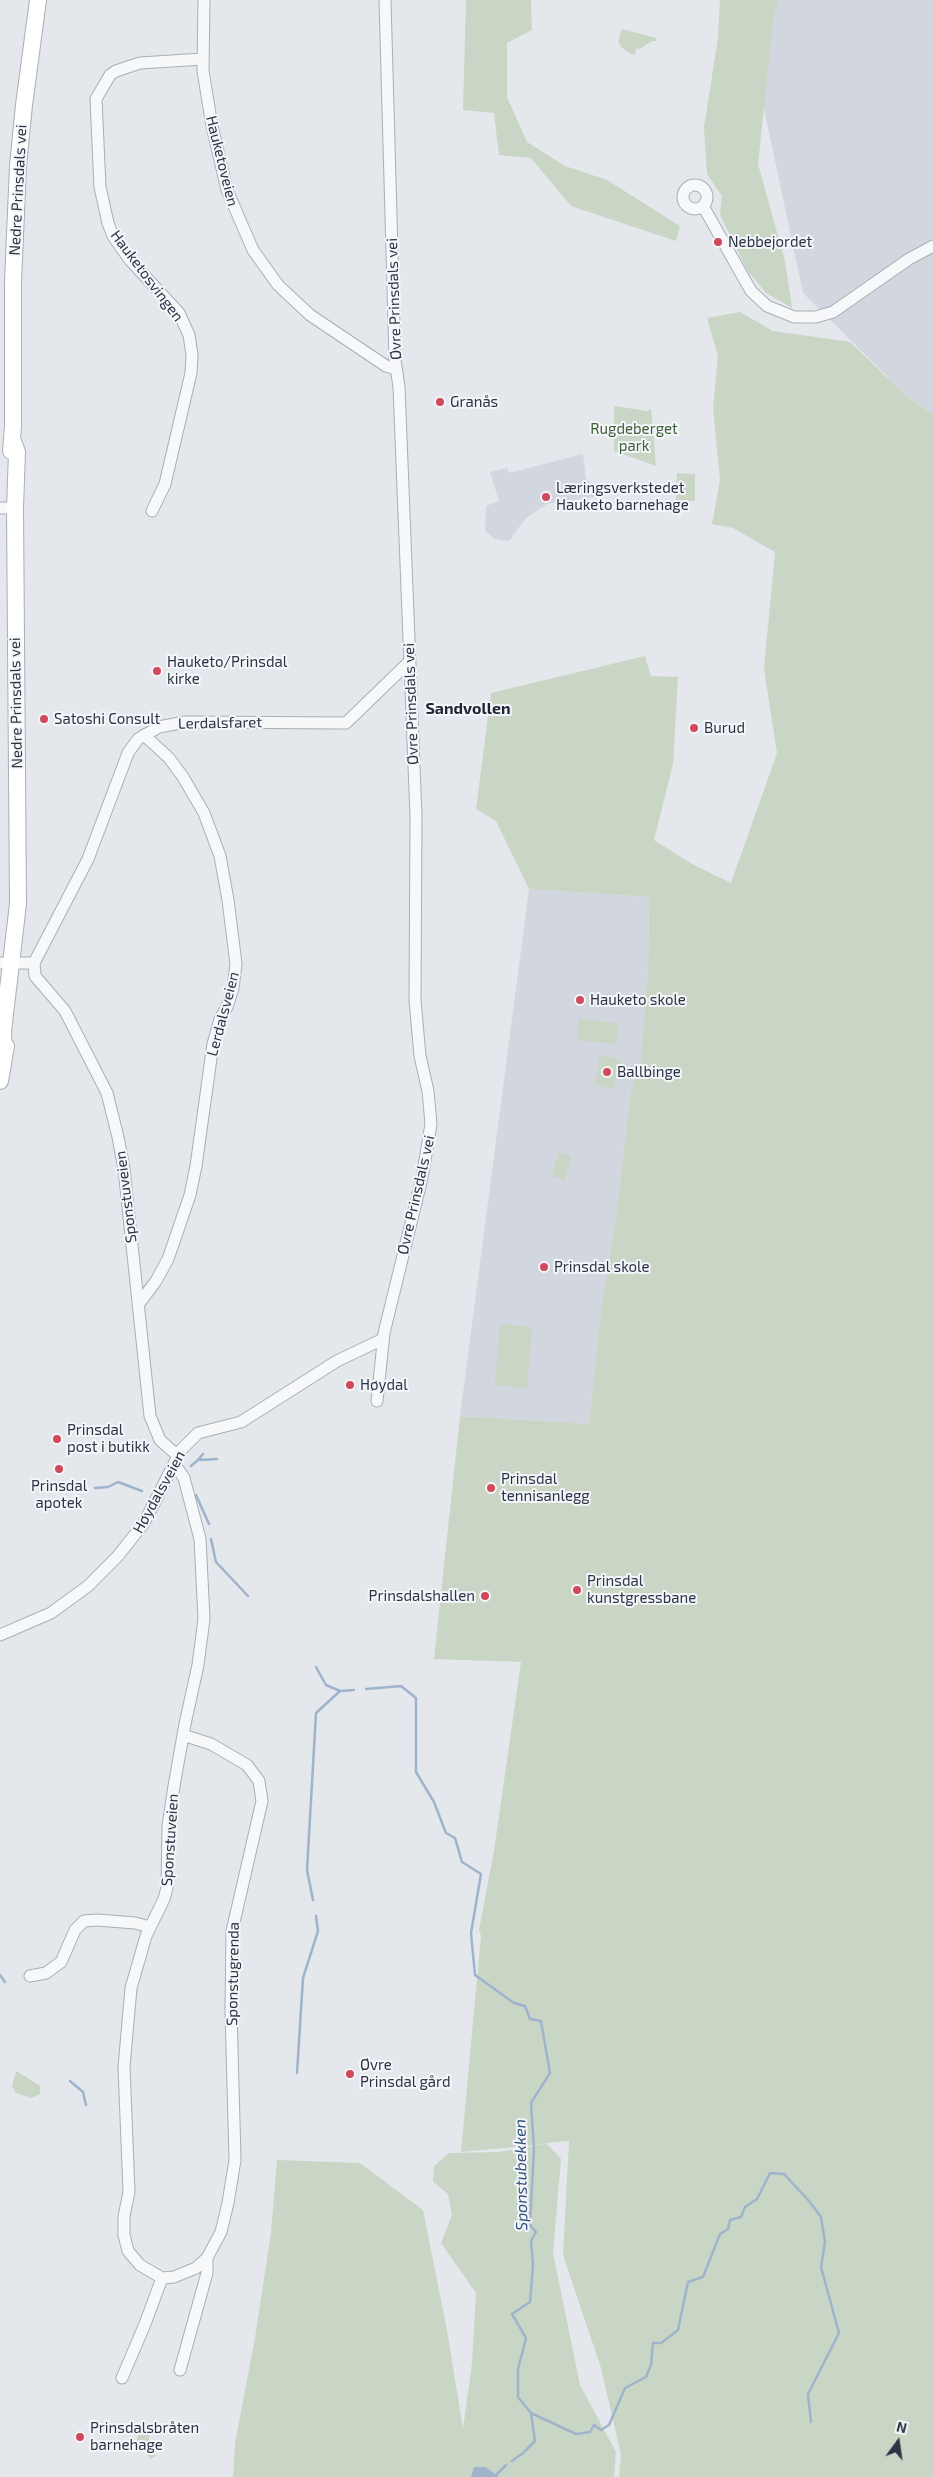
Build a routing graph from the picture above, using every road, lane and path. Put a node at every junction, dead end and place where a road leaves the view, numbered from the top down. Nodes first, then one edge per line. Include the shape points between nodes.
1 (38, 0) edge
2 (204, 0) edge
3 (385, 0) edge
4 (203, 60) junction
5 (703, 206) dead end
6 (933, 246) edge
7 (396, 369) junction
8 (10, 503) edge
9 (152, 511) dead end
10 (409, 662) junction
11 (144, 735) junction
12 (16, 963) edge
13 (0, 1080) edge
14 (138, 1305) junction
15 (383, 1340) junction
16 (377, 1401) dead end
17 (176, 1461) junction
18 (0, 1636) edge
19 (183, 1735) junction
20 (150, 1927) junction
21 (30, 1976) dead end
22 (207, 2258) junction
23 (162, 2278) junction
24 (180, 2370) dead end
25 (122, 2378) dead end

1 - 8 main road, Nedre Prinsdals vei via 17,191 13,441 17,452 18,481
2 - 4 street, Hauketoveien
3 - 7 street, Øvre Prinsdals vei
4 - 7 street, Hauketoveien via 212,126 227,190 258,259 278,285 310,315 378,362
4 - 9 street, Hauketosvingen via 140,63 116,70 96,99 100,187 108,223 130,260 179,313 189,335 192,355 189,382 164,488
5 - 6 street via 751,291 767,306 794,317 816,317 833,312
7 - 10 street, Øvre Prinsdals vei
8 - 12 main road, Nedre Prinsdals vei via 18,915 21,930
10 - 11 street, Lerdalsfaret via 346,723 185,722 165,725
10 - 15 street, Øvre Prinsdals vei via 416,816 415,1000 420,1056 432,1124
11 - 12 street, Lerdalsfaret via 128,753 88,859
11 - 14 street, Lerdalsveien via 169,758 204,813 220,856 236,964 233,988 213,1044 190,1195 168,1259
12 - 13 main road, Nedre Prinsdals vei via 11,1024
12 - 14 street, Sponstuveien via 35,976 65,1011 106,1094 124,1169
14 - 17 street, Sponstuveien via 152,1424
15 - 16 street, Øvre Prinsdals vei
15 - 17 street, Høydalsveien via 337,1361 241,1422 198,1433
17 - 18 street, Høydalsveien via 144,1523 88,1586 52,1613
17 - 19 street, Sponstuveien via 184,1478 200,1539 204,1607 198,1665
19 - 20 street, Sponstuveien via 168,1826 167,1888
19 - 22 street, Sponstugrenda via 212,1744 237,1757 254,1772 262,1791 260,1814 232,1931 235,2160 221,2232
20 - 21 street via 135,1923 84,1921 77,1927 57,1966
20 - 23 street, Sponstuveien via 138,1959 127,2019 124,2067 129,2192 124,2235 128,2251 140,2265
22 - 23 street, Sponstugrenda via 196,2268
22 - 24 street, Sponstugrenda via 207,2273
23 - 25 street

